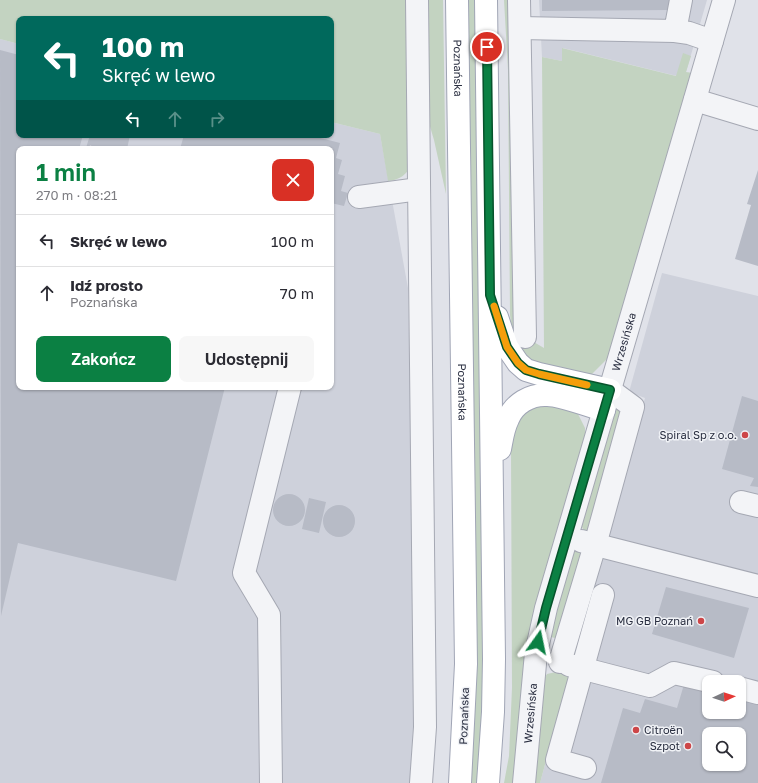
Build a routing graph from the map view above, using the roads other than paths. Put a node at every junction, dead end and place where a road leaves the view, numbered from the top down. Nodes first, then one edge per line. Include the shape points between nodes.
1 (417, 0) edge
2 (457, 0) edge
3 (486, 0) edge
4 (520, 0) edge
5 (681, 0) edge
6 (724, 0) edge
7 (520, 28) junction
8 (675, 31) junction
9 (712, 41) junction
10 (695, 100) junction
11 (758, 119) edge
12 (420, 189) junction
13 (359, 197) dead end
14 (490, 295) junction
15 (525, 337) dead end
16 (289, 390) edge
17 (607, 400) junction
18 (493, 480) junction
19 (566, 537) junction
20 (595, 545) junction
21 (758, 586) edge
22 (603, 595) dead end
23 (536, 653) junction
24 (560, 662) junction
25 (582, 669) junction
26 (702, 679) edge
27 (746, 690) edge
28 (758, 693) edge
29 (585, 768) dead end
30 (524, 782) edge
31 (271, 783) edge
32 (421, 783) edge
33 (460, 783) edge
34 (488, 783) edge

1 - 12 street
2 - 33 main road, Poznańska via 466,664
3 - 14 main road
4 - 7 street
5 - 8 street
6 - 9 street, Wrzesińska
7 - 8 street
7 - 15 street
8 - 9 street
9 - 10 street, Wrzesińska
10 - 11 street
10 - 17 street, Wrzesińska
12 - 13 street
12 - 32 street via 425,727
14 - 17 main road via 507,347 518,363 526,370
14 - 18 main road
16 - 31 street via 244,573 269,615
17 - 18 main road via 547,395 536,396 517,406 508,419
17 - 19 street, Wrzesińska
17 - 20 street via 633,407
18 - 34 main road via 494,659
19 - 20 street
19 - 23 street, Wrzesińska
20 - 21 street
20 - 24 street
22 - 25 street
23 - 24 street
23 - 30 street, Wrzesińska
24 - 25 street
25 - 26 street via 650,686 674,673
25 - 29 street via 556,760
27 - 28 street

